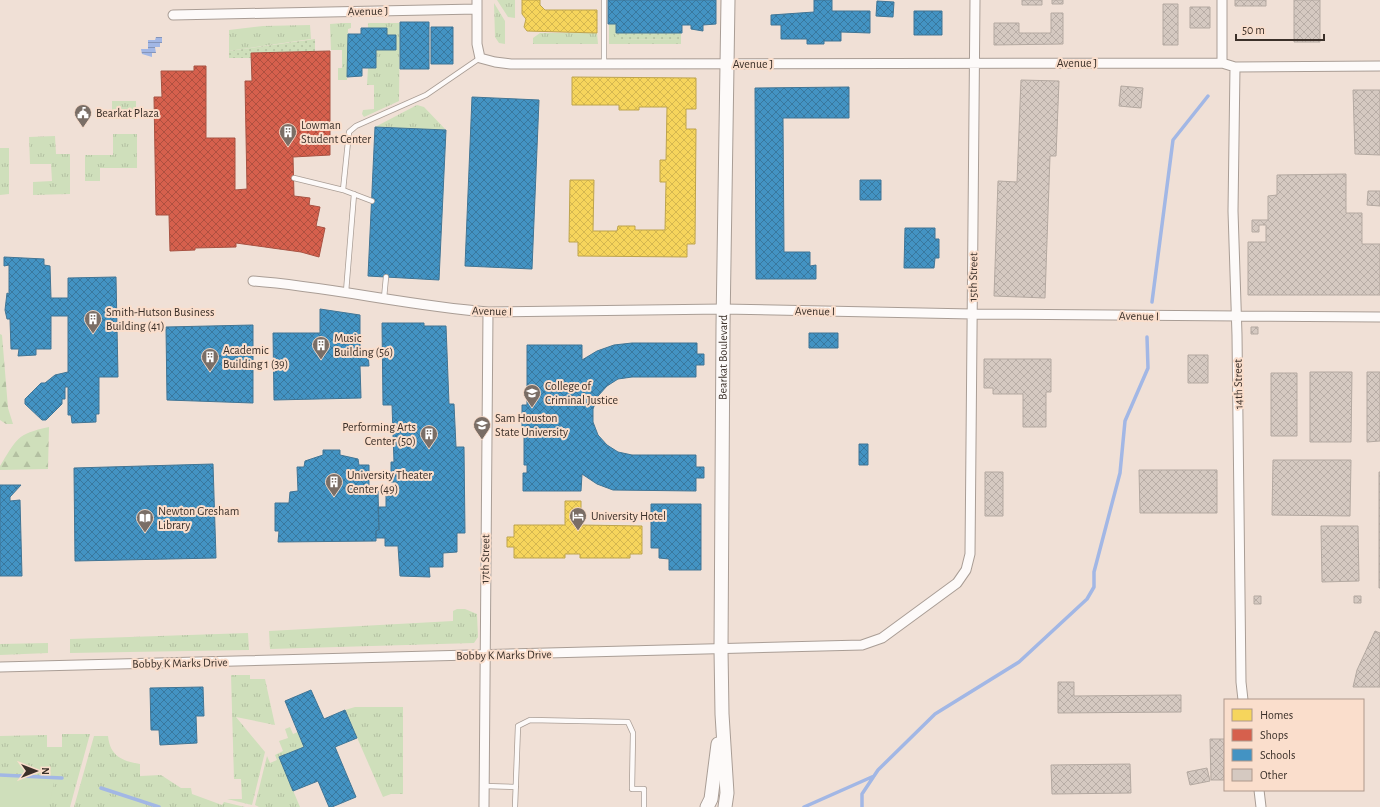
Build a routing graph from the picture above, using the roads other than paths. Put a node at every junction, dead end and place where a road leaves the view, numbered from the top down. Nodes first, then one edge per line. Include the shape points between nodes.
1 (604, 0) edge
2 (728, 0) edge
3 (975, 0) edge
4 (1222, 0) edge
5 (477, 4) edge
6 (173, 15) dead end
7 (480, 58) junction
8 (1222, 63) junction
9 (604, 64) junction
10 (728, 64) junction
11 (975, 64) junction
12 (1380, 66) edge
13 (1235, 67) junction
14 (294, 178) dead end
15 (343, 190) junction
16 (354, 194) junction
17 (372, 201) dead end
18 (386, 277) dead end
19 (253, 280) dead end
20 (346, 292) junction
21 (384, 298) junction
22 (723, 309) junction
23 (488, 312) junction
24 (972, 314) junction
25 (1236, 317) junction
26 (1380, 317) edge
27 (970, 554) joint
28 (721, 649) junction
29 (484, 655) junction
30 (0, 667) edge
31 (1243, 699) edge
32 (722, 714) junction
33 (484, 786) junction
34 (516, 787) junction
35 (1259, 791) edge
36 (484, 807) edge
37 (515, 807) edge
38 (644, 807) edge
39 (707, 807) edge
40 (724, 807) edge
41 (1261, 807) edge

1 - 9 lane
2 - 10 street, Bearkat Boulevard
3 - 11 street, 15th Street
4 - 8 street
5 - 6 street, Avenue J
5 - 7 street, Avenue J via 477,44
7 - 9 street, Avenue J via 511,64
7 - 15 lane via 426,95 356,126 349,132
8 - 11 street, Avenue J
8 - 13 street, Avenue J
9 - 10 street, Avenue J
10 - 11 street, Avenue J
10 - 22 street, Bearkat Boulevard
11 - 24 street, 15th Street
12 - 13 street, Avenue J
13 - 25 street, 14th Street via 1233,211
14 - 15 lane
15 - 16 lane
16 - 17 lane
16 - 20 lane
18 - 21 lane
19 - 20 street, Avenue I
20 - 21 street, Avenue I
21 - 23 street, Avenue I
22 - 23 street, Avenue I
22 - 24 street, Avenue I
22 - 28 street, Bearkat Boulevard
23 - 29 street, 17th Street
24 - 25 street, Avenue I
24 - 27 street, 15th Street
25 - 26 street, Avenue I
25 - 31 street, 14th Street
27 - 28 street, Bobby K Marks Drive via 966,570 958,583 882,638 862,646
28 - 29 street, Bobby K Marks Drive
28 - 32 street, Bearkat Boulevard
29 - 30 street, Bobby K Marks Drive
29 - 33 street, 17th Street
32 - 39 street, Bearkat Boulevard via 711,799
32 - 40 street, Bearkat Boulevard via 727,793
33 - 34 lane
33 - 36 street, 17th Street
34 - 37 lane
34 - 38 lane via 517,731 521,723 530,720 624,721 631,724 633,733 632,789 644,789
35 - 41 street

